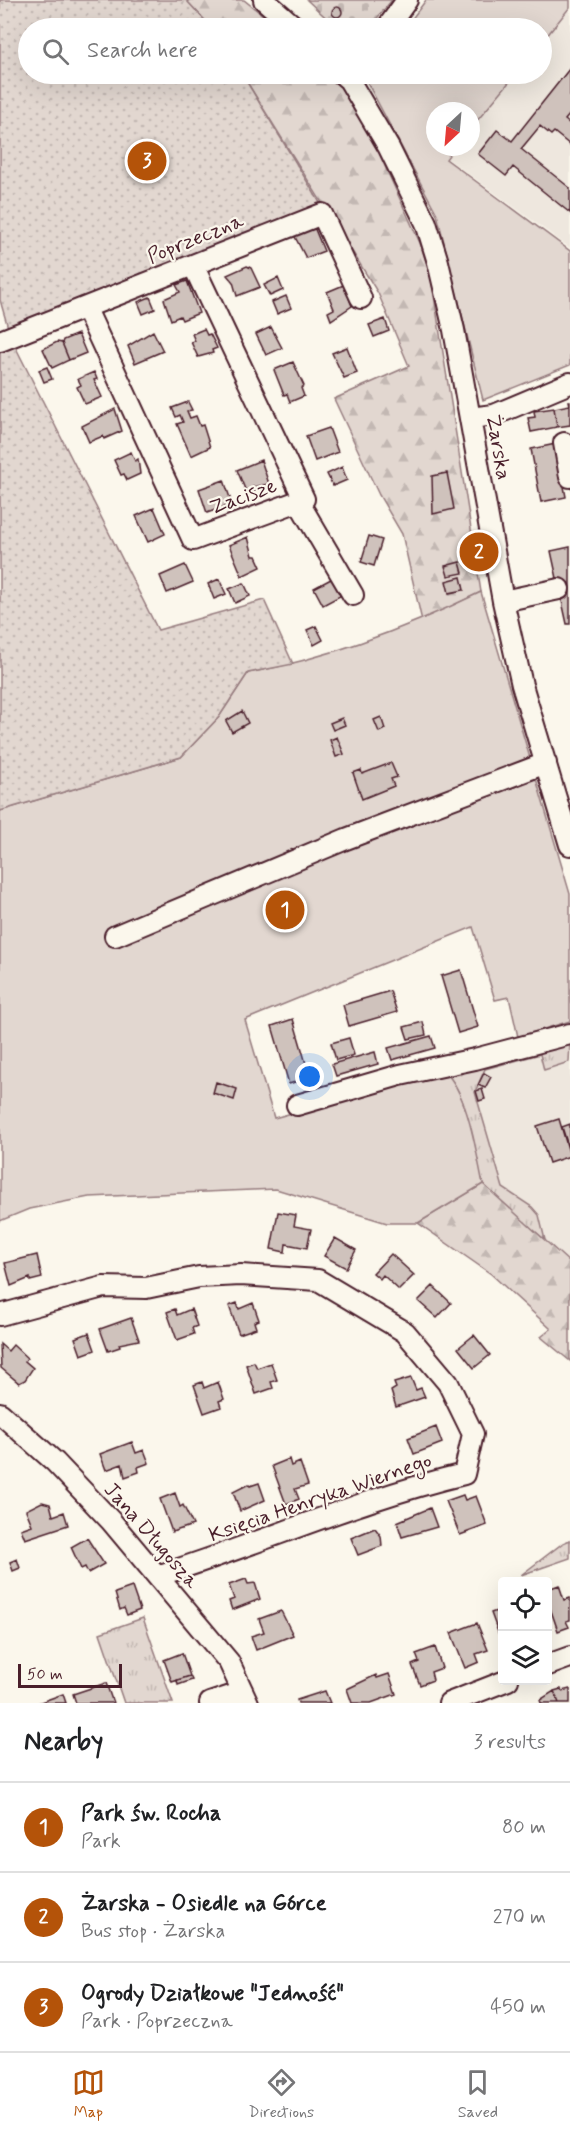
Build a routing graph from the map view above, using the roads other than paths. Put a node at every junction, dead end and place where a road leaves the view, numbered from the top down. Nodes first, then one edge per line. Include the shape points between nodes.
1 (264, 0) edge
2 (407, 0) edge
3 (285, 18) edge
4 (394, 18) edge
5 (353, 84) edge
6 (193, 265) junction
7 (361, 298) dead end
8 (86, 309) junction
9 (0, 341) edge
10 (570, 383) edge
11 (470, 418) junction
12 (564, 443) dead end
13 (570, 477) edge
14 (298, 501) junction
15 (559, 589) dead end
16 (353, 595) dead end
17 (502, 601) junction
18 (546, 763) junction
19 (562, 787) edge
20 (570, 845) edge
21 (115, 936) dead end
22 (570, 1034) edge
23 (297, 1105) dead end
24 (0, 1315) edge
25 (0, 1413) edge
26 (157, 1576) junction
27 (570, 1657) edge
28 (552, 1664) edge
29 (498, 1684) edge
30 (246, 1697) edge
31 (210, 1703) edge
32 (449, 1703) edge

1 - 3 street
2 - 4 street
5 - 11 street, Żarska via 426,223 449,305
6 - 7 street, Poprzeczna via 322,214
6 - 8 street, Poprzeczna
6 - 14 street, Zacisze via 304,499
8 - 9 street, Poprzeczna
8 - 14 street, Zacisze via 194,540
10 - 11 street via 494,416
11 - 17 street, Żarska
12 - 13 street
14 - 16 street
15 - 17 street
17 - 18 street, Żarska
18 - 19 street, Żarska
18 - 21 street via 346,839
19 - 20 street, Żarska
22 - 23 street via 400,1075
24 - 26 street, Księcia Henryka Wiernego via 104,1287 146,1288 199,1277 241,1275 318,1280 405,1332 448,1383 473,1434 464,1474 413,1486
25 - 26 street, Jana Długosza via 55,1462
26 - 30 street, Jana Długosza via 229,1662
27 - 28 street
29 - 32 street
30 - 31 street

